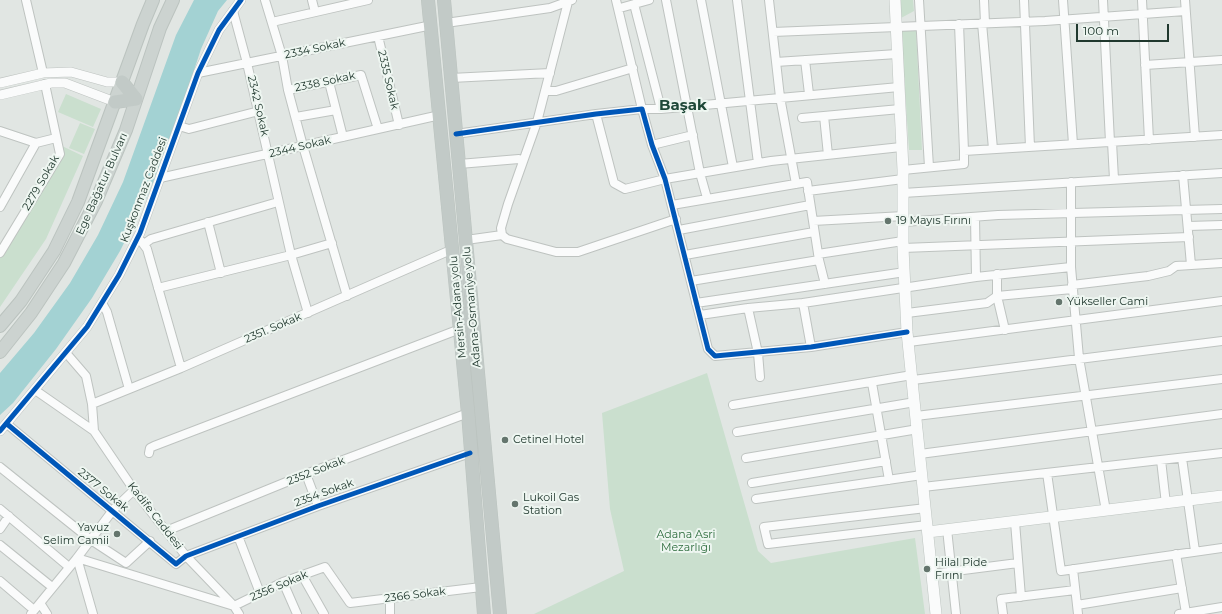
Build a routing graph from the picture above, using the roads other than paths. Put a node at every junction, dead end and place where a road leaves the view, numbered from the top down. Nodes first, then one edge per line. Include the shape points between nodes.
1 (26, 0) edge
2 (154, 0) edge
3 (174, 0) edge
4 (241, 0) edge
5 (265, 0) edge
6 (312, 0) edge
7 (368, 0) edge
8 (428, 0) edge
9 (444, 0) edge
10 (616, 0) edge
11 (649, 0) edge
12 (666, 0) edge
13 (701, 0) edge
14 (737, 0) edge
15 (769, 0) edge
16 (895, 0) edge
17 (919, 0) edge
18 (984, 0) edge
19 (1024, 0) edge
20 (1063, 0) edge
21 (1103, 0) edge
22 (1142, 0) edge
23 (1185, 0) edge
24 (359, 1) edge
25 (571, 1) edge
26 (634, 4) junction
27 (620, 8) junction
28 (233, 11) junction
29 (1185, 11) junction
30 (315, 12) junction
31 (1143, 14) junction
32 (1104, 17) junction
33 (1065, 19) junction
34 (272, 22) junction
35 (1026, 22) junction
36 (446, 23) junction
37 (984, 23) junction
38 (959, 24) junction
39 (432, 25) junction
40 (895, 26) junction
41 (921, 26) junction
42 (773, 32) junction
43 (378, 36) junction
44 (897, 54) junction
45 (282, 56) junction
46 (805, 60) junction
47 (1222, 60) edge
48 (776, 62) junction
49 (1189, 62) junction
50 (248, 63) junction
51 (1145, 65) junction
52 (633, 68) junction
53 (43, 73) junction
54 (198, 73) junction
55 (550, 73) junction
56 (451, 78) junction
57 (122, 82) junction
58 (329, 82) junction
59 (0, 83) edge
60 (45, 84) junction
61 (899, 87) junction
62 (288, 90) junction
63 (545, 91) junction
64 (809, 94) junction
65 (0, 95) edge
66 (780, 97) junction
67 (136, 99) junction
68 (749, 100) junction
69 (115, 102) junction
70 (721, 102) junction
71 (687, 106) junction
72 (642, 109) junction
73 (661, 109) junction
74 (900, 109) junction
75 (336, 110) junction
76 (259, 111) junction
77 (596, 114) junction
78 (440, 115) junction
79 (824, 116) junction
80 (296, 117) junction
81 (802, 118) dead end
82 (537, 122) junction
83 (399, 125) junction
84 (179, 126) junction
85 (378, 129) junction
86 (0, 131) edge
87 (456, 134) junction
88 (692, 135) junction
89 (1222, 135) edge
90 (343, 137) junction
91 (1195, 137) junction
92 (56, 138) junction
93 (1149, 140) junction
94 (1111, 142) junction
95 (36, 143) junction
96 (1073, 144) junction
97 (652, 145) junction
98 (304, 146) junction
99 (901, 147) junction
100 (1030, 147) junction
101 (993, 149) junction
102 (964, 151) junction
103 (269, 154) junction
104 (828, 155) junction
105 (791, 158) junction
106 (524, 161) junction
107 (758, 163) junction
108 (459, 164) junction
109 (733, 167) junction
110 (929, 167) junction
111 (700, 173) junction
112 (1222, 173) edge
113 (903, 174) junction
114 (1183, 175) junction
115 (160, 178) junction
116 (666, 179) junction
117 (1114, 179) junction
118 (1071, 182) junction
119 (796, 184) junction
120 (808, 191) junction
121 (903, 194) junction
122 (707, 198) junction
123 (278, 202) junction
124 (672, 205) junction
125 (810, 205) junction
126 (0, 207) edge
127 (1222, 209) edge
128 (1186, 210) junction
129 (1071, 214) junction
130 (975, 217) junction
131 (676, 219) junction
132 (904, 219) junction
133 (813, 221) junction
134 (208, 222) junction
135 (1222, 225) edge
136 (1188, 226) junction
137 (679, 230) junction
138 (814, 232) junction
139 (502, 235) junction
140 (1189, 237) junction
141 (466, 240) junction
142 (141, 241) junction
143 (1071, 242) junction
144 (332, 243) junction
145 (903, 244) junction
146 (975, 246) junction
147 (453, 249) junction
148 (0, 253) edge
149 (291, 255) junction
150 (685, 255) junction
151 (818, 257) junction
152 (1222, 263) edge
153 (1191, 265) junction
154 (1071, 267) junction
155 (905, 272) junction
156 (221, 273) junction
157 (997, 274) junction
158 (976, 277) junction
159 (691, 281) junction
160 (825, 284) junction
161 (1072, 287) junction
162 (158, 288) junction
163 (905, 288) junction
164 (347, 296) junction
165 (997, 296) junction
166 (1222, 301) edge
167 (102, 303) junction
168 (696, 303) junction
169 (803, 303) junction
170 (748, 308) junction
171 (308, 313) junction
172 (907, 313) junction
173 (700, 315) junction
174 (1076, 321) junction
175 (0, 326) edge
176 (460, 329) junction
177 (1005, 330) junction
178 (908, 337) junction
179 (1222, 341) edge
180 (811, 347) junction
181 (0, 352) edge
182 (758, 353) junction
183 (67, 354) junction
184 (1079, 358) junction
185 (181, 368) junction
186 (760, 377) dead end
187 (912, 377) junction
188 (1222, 379) edge
189 (872, 383) junction
190 (129, 389) junction
191 (35, 390) junction
192 (1085, 396) junction
193 (915, 402) junction
194 (92, 404) junction
195 (733, 405) dead end
196 (878, 408) junction
197 (468, 413) junction
198 (1222, 414) edge
199 (916, 416) junction
200 (3, 428) edge
201 (918, 429) junction
202 (94, 431) junction
203 (1091, 431) junction
204 (737, 432) dead end
205 (882, 435) junction
206 (149, 453) dead end
207 (470, 453) junction
208 (1222, 453) edge
209 (920, 454) junction
210 (746, 458) dead end
211 (1182, 458) junction
212 (1161, 460) junction
213 (886, 461) junction
214 (0, 467) edge
215 (1099, 467) junction
216 (1047, 473) junction
217 (306, 474) junction
218 (922, 475) junction
219 (889, 480) junction
220 (752, 483) dead end
221 (923, 487) junction
222 (134, 490) junction
223 (1222, 496) edge
224 (756, 499) dead end
225 (1188, 501) junction
226 (1166, 504) junction
227 (318, 506) junction
228 (926, 508) junction
229 (0, 510) edge
230 (113, 510) junction
231 (1106, 511) junction
232 (9, 516) junction
233 (1054, 518) junction
234 (1014, 522) junction
235 (928, 528) junction
236 (0, 529) edge
237 (947, 530) junction
238 (166, 531) junction
239 (238, 536) junction
240 (91, 540) junction
241 (150, 541) junction
242 (0, 545) edge
243 (1222, 548) edge
244 (1195, 551) junction
245 (1176, 554) junction
246 (186, 556) junction
247 (77, 558) junction
248 (1018, 563) junction
249 (69, 567) junction
250 (1073, 569) junction
251 (952, 572) junction
252 (932, 574) junction
253 (302, 575) junction
254 (0, 581) edge
255 (283, 582) junction
256 (52, 587) junction
257 (481, 587) junction
258 (1182, 588) junction
259 (1075, 590) junction
260 (260, 593) junction
261 (1021, 597) junction
262 (390, 598) junction
263 (40, 603) junction
264 (350, 603) joint
265 (1077, 605) junction
266 (234, 606) junction
267 (1222, 607) edge
268 (33, 612) edge
269 (1182, 613) edge
270 (47, 614) edge
271 (93, 614) edge
272 (239, 614) edge
273 (297, 614) edge
274 (324, 614) edge
275 (390, 614) edge
276 (484, 614) edge
277 (500, 614) edge
278 (936, 614) edge
279 (956, 614) edge
280 (1003, 614) edge
281 (1078, 614) edge

1 - 53 street
2 - 57 main road, Ege Bağatur Bulvarı
3 - 67 main road, Ege Bağatur Bulvarı via 160,28
4 - 28 street, Kuşkonmaz Caddesi
5 - 34 street
6 - 30 street
7 - 24 street
8 - 39 highway, Mersin-Adana yolu
9 - 36 highway, Adana-Osmaniye yolu
10 - 27 street
11 - 26 street
12 - 71 street
13 - 70 street
14 - 68 street
15 - 42 street
16 - 40 main road
17 - 41 street
18 - 37 street
19 - 35 street
20 - 33 street
21 - 32 street
22 - 31 street
23 - 29 street
24 - 30 street
25 - 36 street via 550,8
25 - 55 street
26 - 27 street
26 - 73 street
27 - 52 street
28 - 50 street, 2342 Sokak
28 - 54 street, Kuşkonmaz Caddesi via 219,30
29 - 31 street
29 - 49 street
30 - 34 street
31 - 32 street
31 - 51 street
32 - 33 street
32 - 94 street
33 - 35 street
33 - 96 street
34 - 45 street
35 - 37 street
35 - 100 street
36 - 56 highway, Adana-Osmaniye yolu
37 - 38 street
37 - 101 street
38 - 41 street
38 - 102 street
39 - 43 street, 2334 Sokak
39 - 78 highway, Mersin-Adana yolu
40 - 41 street
40 - 42 street
40 - 44 main road
41 - 110 street
42 - 48 street
43 - 45 street, 2334 Sokak
43 - 83 street, 2335 Sokak
44 - 46 street
44 - 61 main road
45 - 50 street, 2334 Sokak
45 - 62 street
46 - 48 street
46 - 64 street
47 - 49 street
48 - 66 street
49 - 51 street
49 - 91 street
50 - 54 street, 2334 Sokak
50 - 76 street, 2342 Sokak
51 - 93 street
52 - 63 street via 556,91
52 - 72 street
53 - 57 street via 71,72 107,82
53 - 59 street
54 - 84 street, Kuşkonmaz Caddesi
55 - 56 street
55 - 63 street
56 - 87 highway, Adana-Osmaniye yolu
57 - 67 highway
57 - 69 main road, Ege Bağatur Bulvarı
58 - 62 street, 2338 Sokak
58 - 75 street
58 - 85 street, 2338 Sokak via 361,75
60 - 65 street
60 - 69 street via 65,83
60 - 92 street, 2279 Sokak
61 - 64 street
61 - 74 main road
62 - 80 street
63 - 82 street
64 - 66 street
66 - 68 street
66 - 105 street
67 - 69 highway
67 - 181 main road, Ege Bağatur Bulvarı via 126,130 96,201 64,263 31,313
68 - 70 street
68 - 107 street
69 - 175 main road, Ege Bağatur Bulvarı via 78,202 57,244 21,301
70 - 71 street
70 - 109 street
71 - 73 street
71 - 88 street
72 - 73 street
72 - 77 street
72 - 97 street
74 - 79 street
74 - 99 main road
75 - 80 street
75 - 90 street
76 - 84 street via 189,129
76 - 103 street, 2342 Sokak
77 - 82 street
77 - 116 street via 614,183 625,189
78 - 83 street, 2344 Sokak
78 - 147 highway, Mersin-Adana yolu
79 - 81 street
79 - 104 street
80 - 98 street
82 - 87 street
82 - 106 street
83 - 85 street, 2344 Sokak
84 - 115 street, Kuşkonmaz Caddesi
85 - 90 street, 2344 Sokak
86 - 95 street
87 - 108 highway, Adana-Osmaniye yolu
88 - 97 street
88 - 111 street
89 - 91 street
90 - 98 street, 2344 Sokak
91 - 93 street
92 - 95 street
92 - 148 street, 2279 Sokak via 60,154
93 - 94 street
94 - 96 street
94 - 117 street
95 - 126 street
96 - 100 street
97 - 116 street
98 - 103 street, 2344 Sokak
98 - 144 street
99 - 104 street
99 - 113 main road
100 - 101 street
101 - 102 street
102 - 110 street via 964,164
103 - 115 street, 2344 Sokak
103 - 123 street, 2342 Sokak
104 - 105 street
105 - 107 street
105 - 119 street
106 - 108 street via 514,159
106 - 139 street via 508,204
107 - 109 street
108 - 141 highway, Adana-Osmaniye yolu
109 - 111 street
110 - 113 street
111 - 116 street
111 - 122 street
112 - 114 street
113 - 120 street
113 - 121 main road
114 - 117 street
114 - 128 street
115 - 142 street, Kuşkonmaz Caddesi
116 - 124 street
117 - 118 street
118 - 121 street
118 - 129 street
119 - 120 street via 807,182
119 - 122 street
120 - 125 street
121 - 132 main road
122 - 124 street
123 - 134 street
123 - 149 street, 2342 Sokak
124 - 131 street
125 - 133 street
125 - 137 street
127 - 128 street
128 - 129 street
128 - 136 street
129 - 130 street
129 - 143 street
130 - 132 street
130 - 146 street
131 - 137 street
131 - 139 street via 578,252 556,252 507,239
132 - 133 street
132 - 145 main road
133 - 138 street
134 - 142 street
134 - 156 street
135 - 136 street
136 - 140 street
137 - 150 street
138 - 150 street
138 - 151 street
139 - 141 street
140 - 143 street
140 - 153 street
141 - 277 highway, Adana-Osmaniye yolu
142 - 162 street
142 - 167 street, Kuşkonmaz Caddesi
143 - 146 street
143 - 154 street
144 - 149 street
144 - 164 street
145 - 146 street
145 - 151 street
145 - 155 main road
146 - 158 street
147 - 164 street, 2351. Sokak
147 - 176 highway, Mersin-Adana yolu
149 - 156 street
149 - 171 street, 2342 Sokak
150 - 159 street
151 - 159 street
151 - 160 street
152 - 153 street
153 - 161 street via 1176,266 1169,271 1148,276
154 - 157 street
154 - 161 street
155 - 160 street
155 - 163 main road
156 - 162 street
157 - 158 street
157 - 165 street
158 - 163 street
159 - 168 street
160 - 168 street
161 - 165 street
161 - 174 street
162 - 185 street
163 - 169 street
163 - 172 main road
164 - 171 street, 2351. Sokak
165 - 172 street via 987,303
165 - 177 street
166 - 174 street
167 - 183 street, Kuşkonmaz Caddesi via 88,327
167 - 190 street via 107,312
168 - 173 street
169 - 170 street
169 - 180 street
170 - 173 street
170 - 182 street
171 - 185 street, 2351. Sokak
172 - 178 main road
173 - 182 street via 708,349 713,355 717,357
174 - 177 street
174 - 184 street
176 - 197 highway, Mersin-Adana yolu
176 - 206 street via 154,446 150,448
177 - 178 street
178 - 180 street
178 - 187 main road
179 - 184 street
180 - 182 street
182 - 186 street
183 - 191 street, Kuşkonmaz Caddesi
183 - 194 street, Kadife Caddesi via 86,376
184 - 187 street
184 - 192 street
185 - 190 street, 2351. Sokak
187 - 189 street
187 - 193 main road
188 - 192 street
189 - 195 street
189 - 196 street
190 - 194 street, 2351. Sokak
191 - 200 street, Kuşkonmaz Caddesi
191 - 202 street, Kadife Caddesi
192 - 199 street
192 - 203 street
193 - 196 street
193 - 199 main road
194 - 202 street, Kadife Caddesi
196 - 204 street
196 - 205 street
197 - 207 highway, Mersin-Adana yolu
197 - 217 street, 2352 Sokak
198 - 203 street
199 - 201 main road
200 - 230 street, 2377 Sokak
201 - 205 street
201 - 209 main road
202 - 222 street, Kadife Caddesi
203 - 209 street
203 - 215 street
205 - 210 street
205 - 213 street
207 - 227 street, 2354 Sokak
207 - 257 highway, Mersin-Adana yolu
208 - 211 street
209 - 218 main road
211 - 212 street
211 - 225 street
212 - 215 street
212 - 226 street
213 - 219 street
213 - 220 street
214 - 240 street
215 - 216 street
215 - 231 street
216 - 221 street
216 - 233 street
217 - 227 street
217 - 238 street, 2352 Sokak
218 - 219 street
218 - 221 main road
219 - 224 street
221 - 228 main road
222 - 230 street
222 - 238 street, Kadife Caddesi
223 - 225 main road
225 - 226 main road
225 - 244 street
226 - 231 main road
227 - 239 street, 2354 Sokak
228 - 235 main road
228 - 235 street via 764,527 768,544
229 - 232 street
230 - 240 street
230 - 241 street, 2377 Sokak
231 - 233 main road
232 - 236 street
232 - 249 street
233 - 234 main road
233 - 250 street via 1061,571
234 - 237 main road
234 - 248 street
235 - 237 main road
235 - 252 main road
237 - 251 street
238 - 246 street, Kadife Caddesi
239 - 246 street, 2354 Sokak
239 - 260 street
240 - 241 street via 126,563
240 - 247 street
241 - 246 street, 2377 Sokak via 176,564
242 - 256 street
243 - 244 street
244 - 245 street
245 - 250 street
245 - 258 street
246 - 266 street, Kadife Caddesi
247 - 249 street
247 - 266 street
247 - 271 street
248 - 251 street
248 - 261 street
249 - 256 street
250 - 259 street
251 - 252 street
251 - 279 street
252 - 278 main road
253 - 255 street, 2356 Sokak
253 - 264 street, 2356 Sokak via 325,567
253 - 274 street
254 - 268 street
255 - 260 street, 2356 Sokak
255 - 273 street
256 - 263 street
257 - 262 street, 2366 Sokak
257 - 276 highway, Mersin-Adana yolu
258 - 265 street
258 - 269 street
259 - 261 street
259 - 265 street
260 - 266 street, 2356 Sokak
261 - 280 street via 1001,599
262 - 264 street, 2366 Sokak
262 - 275 street
263 - 268 street
263 - 270 street
265 - 281 street
266 - 272 street, Kadife Caddesi
267 - 269 street

